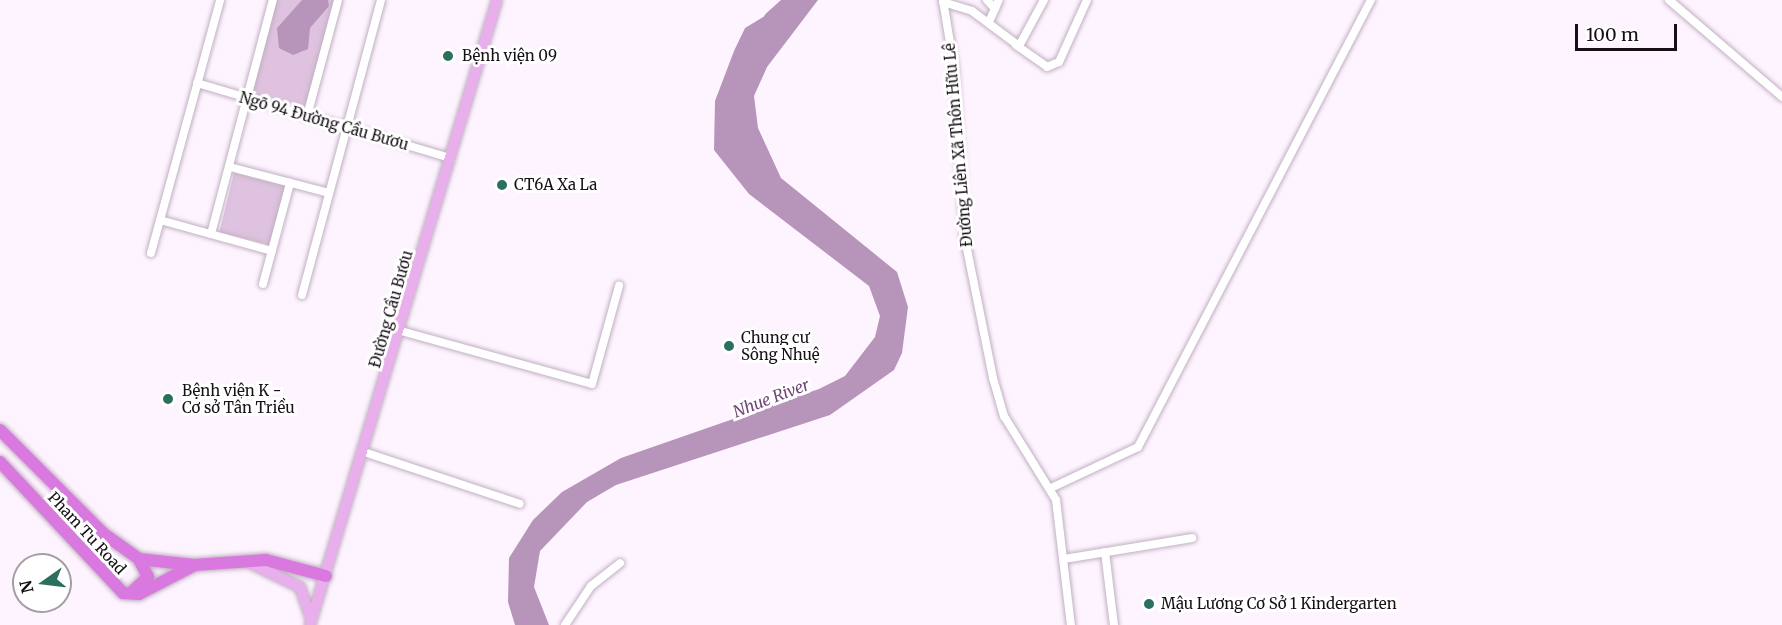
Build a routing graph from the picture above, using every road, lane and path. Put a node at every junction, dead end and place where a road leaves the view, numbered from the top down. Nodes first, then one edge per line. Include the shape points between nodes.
1 (220, 0) edge
2 (273, 0) edge
3 (338, 0) edge
4 (381, 0) edge
5 (497, 0) edge
6 (987, 0) edge
7 (1044, 0) edge
8 (1087, 0) edge
9 (1371, 0) edge
10 (1669, 0) edge
11 (943, 1) edge
12 (997, 4) edge
13 (989, 22) junction
14 (1016, 45) junction
15 (197, 83) junction
16 (1782, 97) edge
17 (248, 98) junction
18 (307, 116) junction
19 (347, 128) junction
20 (451, 158) junction
21 (230, 167) junction
22 (290, 183) junction
23 (329, 193) junction
24 (160, 220) junction
25 (210, 234) junction
26 (272, 251) junction
27 (151, 253) dead end
28 (263, 284) dead end
29 (619, 286) dead end
30 (302, 295) dead end
31 (401, 331) junction
32 (0, 430) edge
33 (364, 452) junction
34 (0, 462) edge
35 (1051, 488) junction
36 (520, 504) dead end
37 (1192, 538) dead end
38 (1105, 552) junction
39 (139, 559) junction
40 (1064, 559) junction
41 (248, 562) junction
42 (620, 563) dead end
43 (194, 565) junction
44 (326, 576) junction
45 (127, 594) junction
46 (310, 625) edge
47 (565, 625) edge
48 (1071, 625) edge
49 (1114, 625) edge

1 - 15 street
2 - 17 street
3 - 18 street
4 - 19 street
5 - 20 main road, Đường Cầu Bươu
6 - 12 street
7 - 14 street via 1025,43
8 - 14 street via 1059,62 1047,67 1030,60
9 - 35 street via 1138,447
10 - 16 street
11 - 13 street
11 - 35 street, Đường Liên Xã Thôn Hữu Lê via 954,67 965,239 993,378 1004,416
12 - 13 street
13 - 14 street
15 - 17 street, Ngõ 94 Đường Cầu Bươu
15 - 24 street
17 - 18 street, Ngõ 94 Đường Cầu Bươu
17 - 21 street
18 - 19 street, Ngõ 94 Đường Cầu Bươu
19 - 20 street, Ngõ 94 Đường Cầu Bươu
19 - 23 street
20 - 31 main road, Đường Cầu Bươu
21 - 22 street
21 - 25 street
22 - 23 street
22 - 26 street
23 - 30 street
24 - 25 street
24 - 27 street
25 - 26 street
26 - 28 street
29 - 31 street via 592,384
31 - 33 main road, Đường Cầu Bươu
32 - 39 highway, Pham Tu Road via 104,534
33 - 36 street
33 - 44 main road, Đường Cầu Bươu
34 - 45 highway, Pham Tu Road
35 - 40 street
37 - 38 street
38 - 40 street
38 - 49 street
39 - 43 highway, Pham Tu Road
39 - 45 highway via 148,577
40 - 48 street
41 - 43 highway, Pham Tu Road
41 - 44 highway, Pham Tu Road via 297,565
41 - 46 main road via 300,587 310,605
42 - 47 street via 591,586
43 - 45 highway, Pham Tu Road via 139,594
44 - 46 main road, Đường Cầu Bươu

